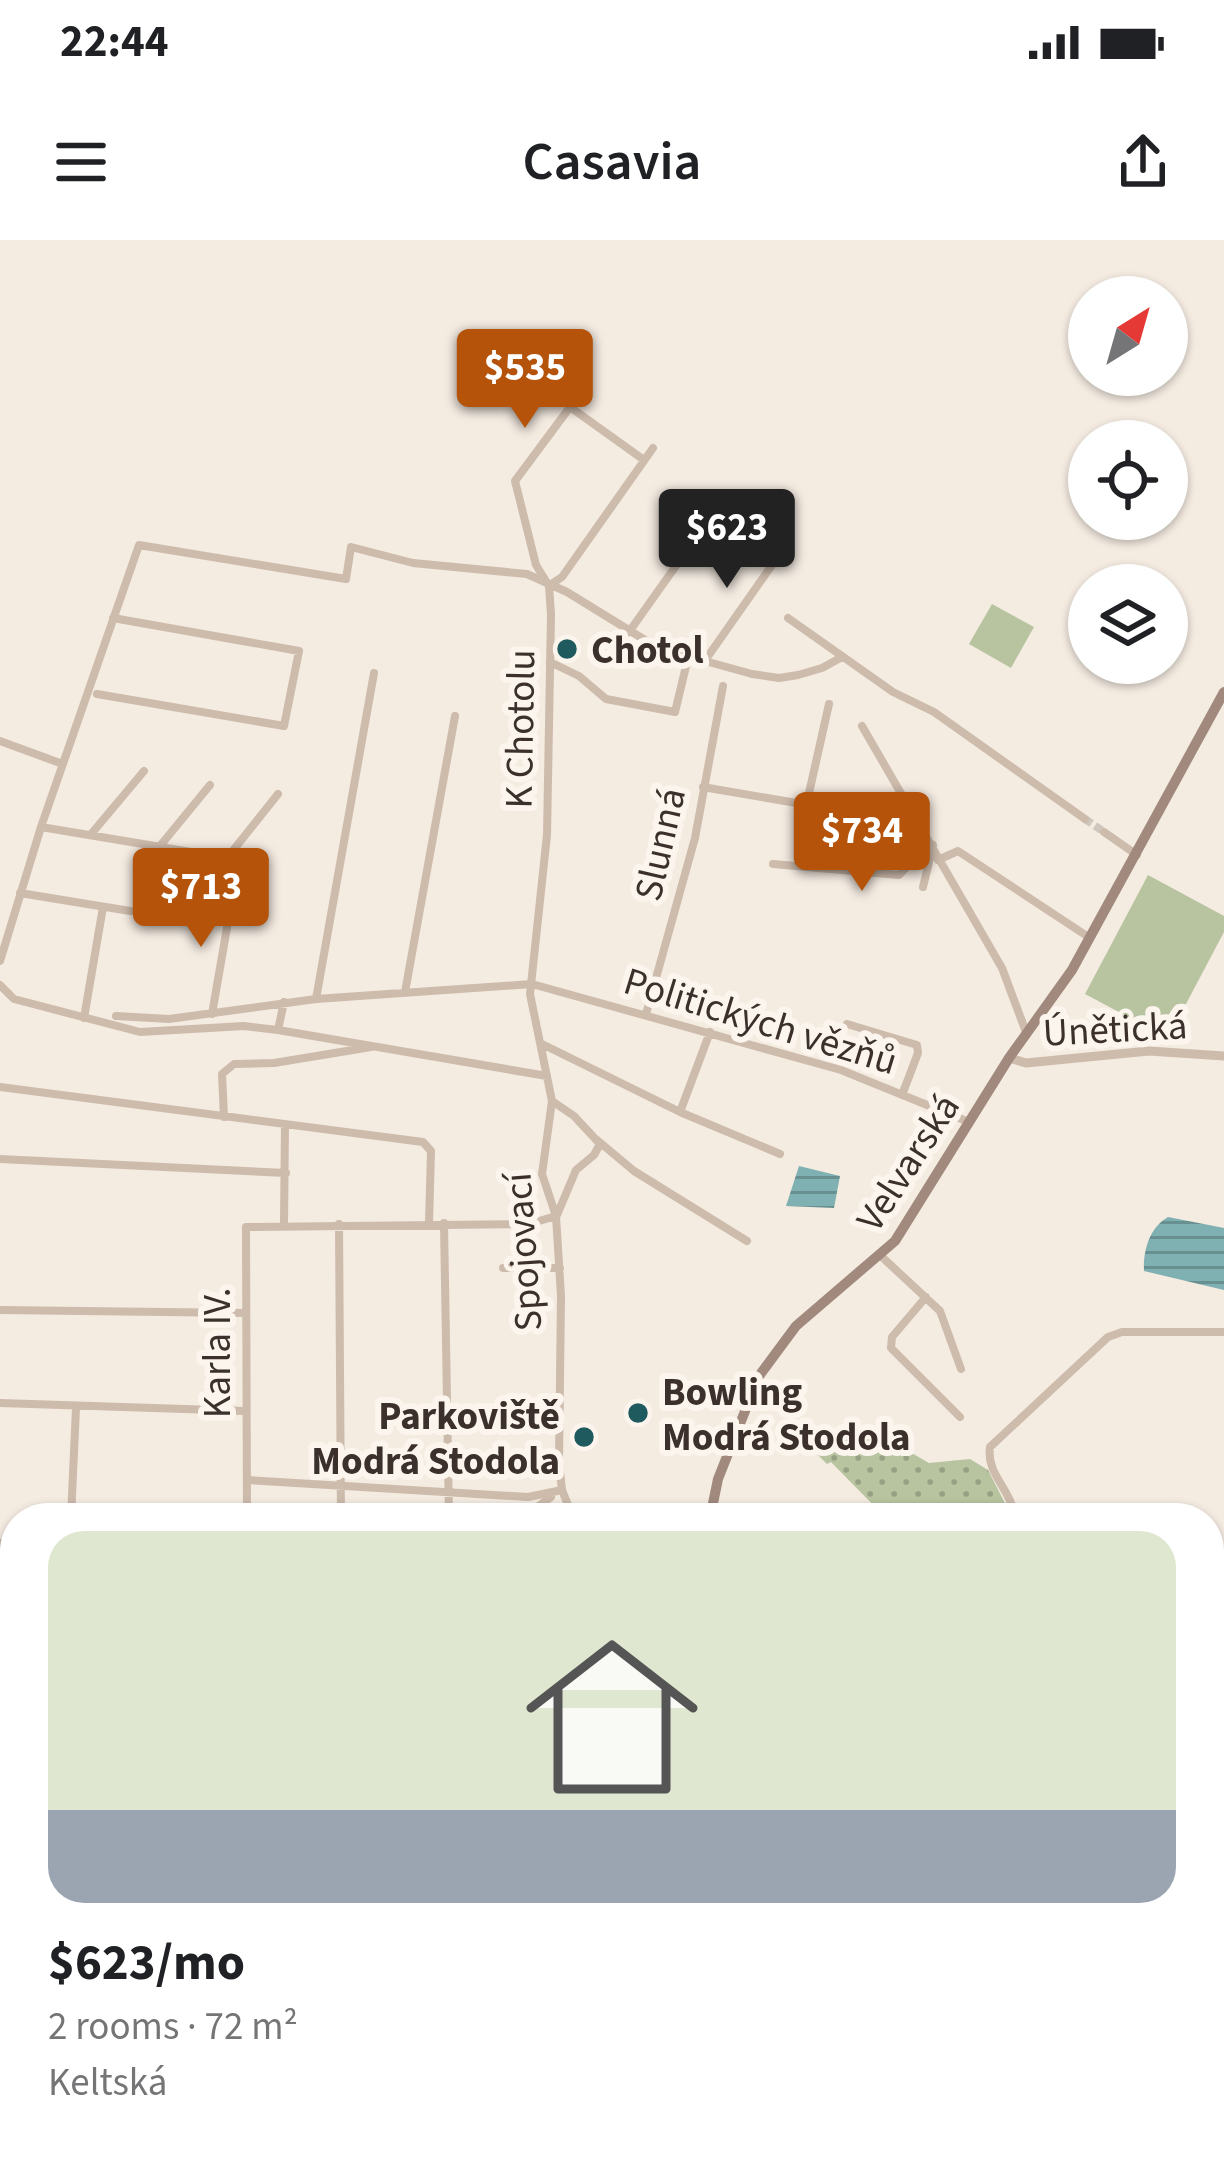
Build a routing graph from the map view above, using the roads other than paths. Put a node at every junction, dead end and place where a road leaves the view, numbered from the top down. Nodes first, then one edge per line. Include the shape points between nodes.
1 (653, 448) dead end
2 (644, 460) junction
3 (724, 498) dead end
4 (786, 545) dead end
5 (549, 586) junction
6 (113, 618) junction
7 (788, 618) dead end
8 (629, 632) junction
9 (842, 657) junction
10 (688, 658) junction
11 (550, 662) junction
12 (704, 662) junction
13 (374, 674) dead end
14 (723, 686) dead end
15 (1224, 692) edge
16 (97, 694) dead end
17 (829, 704) dead end
18 (454, 716) dead end
19 (862, 726) dead end
20 (0, 741) edge
21 (61, 763) junction
22 (144, 770) dead end
23 (210, 785) dead end
24 (704, 787) junction
25 (278, 794) dead end
26 (807, 802) junction
27 (1085, 819) tunnel mouth
28 (920, 824) junction
29 (41, 827) junction
30 (1104, 832) tunnel mouth
31 (92, 833) junction
32 (933, 844) junction
33 (159, 847) junction
34 (1136, 854) junction
35 (227, 858) junction
36 (938, 860) junction
37 (263, 864) dead end
38 (772, 864) dead end
39 (922, 887) dead end
40 (20, 893) junction
41 (233, 893) dead end
42 (103, 907) junction
43 (130, 910) dead end
44 (1090, 938) junction
45 (3, 940) edge
46 (0, 961) edge
47 (532, 984) junction
48 (0, 985) edge
49 (405, 992) junction
50 (316, 999) junction
51 (284, 1003) junction
52 (212, 1014) junction
53 (646, 1015) junction
54 (116, 1016) dead end
55 (84, 1018) junction
56 (188, 1018) junction
57 (847, 1024) dead end
58 (185, 1030) junction
59 (278, 1030) junction
60 (710, 1031) junction
61 (1026, 1034) junction
62 (541, 1043) junction
63 (380, 1046) junction
64 (1224, 1056) edge
65 (1010, 1058) junction
66 (548, 1076) junction
67 (0, 1087) edge
68 (902, 1095) junction
69 (552, 1101) junction
70 (680, 1112) junction
71 (224, 1117) junction
72 (970, 1122) junction
73 (286, 1125) junction
74 (597, 1140) junction
75 (780, 1154) dead end
76 (0, 1160) edge
77 (286, 1173) junction
78 (556, 1216) junction
79 (430, 1223) junction
80 (444, 1223) junction
81 (284, 1224) junction
82 (339, 1224) junction
83 (747, 1240) dead end
84 (882, 1257) junction
85 (502, 1268) dead end
86 (560, 1268) junction
87 (926, 1297) junction
88 (0, 1310) edge
89 (246, 1313) junction
90 (1224, 1332) edge
91 (961, 1369) dead end
92 (0, 1403) edge
93 (76, 1408) junction
94 (245, 1411) junction
95 (960, 1417) dead end
96 (247, 1480) junction
97 (341, 1483) junction
98 (562, 1490) junction
99 (448, 1491) junction
100 (72, 1503) edge
101 (248, 1503) edge
102 (341, 1503) edge
103 (448, 1503) edge
104 (543, 1503) edge
105 (567, 1503) edge
106 (713, 1503) edge
107 (1013, 1503) edge

1 - 2 street
2 - 5 street
2 - 5 street, K Chotolu via 570,407 515,481
3 - 8 street
4 - 12 street
5 - 6 street via 506,569 413,563 351,547 346,579 139,545
5 - 8 street
5 - 11 street, K Chotolu
6 - 16 street via 299,651 284,726
6 - 21 street
7 - 9 street
8 - 10 street
9 - 12 street via 778,678
9 - 27 street
10 - 11 street via 675,712 606,699
10 - 12 street
11 - 47 street, K Chotolu via 547,835
13 - 50 street
14 - 24 street, Slunná
15 - 34 main road, Velvarská
17 - 26 street
18 - 49 street
19 - 28 street
20 - 21 street
21 - 29 street
22 - 31 street
23 - 33 street
24 - 26 street
24 - 53 street, Slunná
25 - 35 street
26 - 28 street
28 - 32 street
29 - 31 street
29 - 40 street
30 - 34 street
31 - 33 street
32 - 36 street
32 - 38 street via 899,875
32 - 39 street
33 - 35 street
34 - 44 main road, Velvarská
35 - 37 street
36 - 44 street via 958,851
36 - 61 street via 1002,968
40 - 42 street
40 - 45 street
41 - 52 street
42 - 43 street
42 - 55 street
44 - 61 main road, Velvarská
45 - 46 street
47 - 49 street, Politických vězňů
47 - 53 street, Politických vězňů
47 - 62 street, Spojovací
48 - 55 street via 10,997
49 - 50 street, Politických vězňů
50 - 51 street, Politických vězňů
51 - 52 street, Politických vězňů
51 - 59 street
52 - 56 street, Politických vězňů
53 - 60 street, Politických vězňů
54 - 56 street, Politických vězňů
55 - 58 street via 130,1030
56 - 58 street
57 - 68 street via 916,1045
58 - 59 street
59 - 63 street
60 - 68 street, Politických vězňů
60 - 70 street
61 - 65 main road, Velvarská
62 - 66 street, Spojovací
62 - 70 street
63 - 66 street
63 - 71 street via 234,1064 222,1075
64 - 65 street, Únětická via 1165,1050
65 - 72 main road, Velvarská
66 - 69 street, Spojovací
67 - 71 street
68 - 72 street, Politických vězňů
69 - 74 street
69 - 78 street, Spojovací via 542,1174
70 - 75 street
71 - 73 street
72 - 84 main road, Velvarská
73 - 77 street
73 - 79 street via 427,1144
74 - 78 street
74 - 83 street
76 - 77 street
77 - 81 street
78 - 80 street via 529,1224
78 - 86 street, Spojovací
79 - 80 street
79 - 82 street
80 - 99 street
81 - 82 street
81 - 89 street, Karla IV. via 246,1227
82 - 97 street
84 - 87 street
84 - 106 main road, Velvarská via 796,1326 759,1376
85 - 86 street
86 - 98 street, Spojovací
87 - 91 street via 940,1311
87 - 95 street via 891,1348
88 - 89 street
89 - 94 street, Karla IV.
90 - 107 street via 1108,1337 990,1448 988,1460
92 - 93 street
93 - 94 street
93 - 100 street
94 - 96 street, Karla IV.
96 - 97 street
96 - 101 street, Karla IV.
97 - 99 street
97 - 102 street
98 - 99 street via 528,1497
98 - 104 street
98 - 105 street, Spojovací
99 - 103 street

